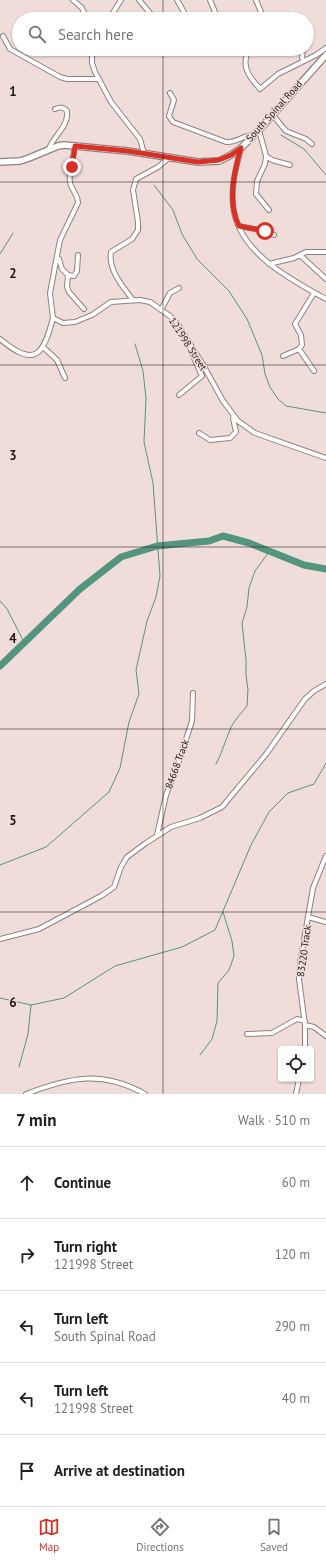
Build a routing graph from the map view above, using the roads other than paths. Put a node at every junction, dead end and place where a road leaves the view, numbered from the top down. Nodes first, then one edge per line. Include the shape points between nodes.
1 (73, 0) edge
2 (121, 0) edge
3 (139, 0) edge
4 (177, 0) edge
5 (210, 0) edge
6 (256, 0) edge
7 (84, 12) edge
8 (113, 12) edge
9 (149, 12) edge
10 (184, 12) edge
11 (215, 12) edge
12 (260, 12) edge
13 (3, 36) dead end
14 (326, 48) edge
15 (12, 50) edge
16 (314, 55) edge
17 (22, 56) edge
18 (92, 56) edge
19 (247, 56) edge
20 (302, 56) edge
21 (312, 56) edge
22 (325, 56) edge
23 (304, 61) junction
24 (99, 79) junction
25 (170, 93) dead end
26 (55, 109) dead end
27 (272, 114) junction
28 (258, 130) junction
29 (254, 135) junction
30 (312, 144) dead end
31 (75, 146) junction
32 (241, 148) junction
33 (49, 150) junction
34 (144, 153) junction
35 (266, 156) junction
36 (170, 157) junction
37 (0, 162) edge
38 (290, 165) dead end
39 (269, 210) dead end
40 (239, 226) junction
41 (274, 235) dead end
42 (326, 252) edge
43 (78, 255) dead end
44 (300, 255) junction
45 (58, 256) junction
46 (269, 264) junction
47 (68, 275) junction
48 (326, 279) edge
49 (179, 288) dead end
50 (314, 293) junction
51 (326, 299) edge
52 (133, 300) junction
53 (84, 309) dead end
54 (161, 310) junction
55 (53, 318) junction
56 (0, 339) edge
57 (187, 340) junction
58 (43, 347) junction
59 (299, 349) junction
60 (283, 356) dead end
61 (314, 372) dead end
62 (65, 378) dead end
63 (179, 396) dead end
64 (233, 415) junction
65 (199, 433) dead end
66 (326, 458) edge
67 (326, 684) edge
68 (193, 693) dead end
69 (157, 835) junction
70 (326, 856) edge
71 (308, 918) junction
72 (326, 922) edge
73 (0, 939) edge
74 (305, 1023) junction
75 (314, 1027) junction
76 (306, 1032) junction
77 (247, 1034) dead end
78 (326, 1036) edge
79 (305, 1046) edge
80 (298, 1082) edge
81 (26, 1094) edge
82 (145, 1094) edge
83 (296, 1094) edge

1 - 7 street
2 - 8 street
3 - 9 street
4 - 10 street
5 - 11 street
6 - 12 street
13 - 15 street
14 - 16 street
17 - 24 street via 60,77
18 - 24 street via 92,63
19 - 23 street via 250,78 260,89 273,78
20 - 23 street
21 - 23 street
22 - 27 street, South Spinal Road
24 - 34 street via 110,102 140,139
25 - 29 street via 174,100 169,116 173,122 230,143
26 - 33 street via 59,107 66,110 67,118
27 - 28 street, South Spinal Road
27 - 30 street via 286,132 306,139
28 - 29 street, South Spinal Road
28 - 35 street
29 - 32 street, South Spinal Road
31 - 33 street via 64,145
31 - 34 street, South Spinal Road
31 - 45 street via 70,181 78,197 78,204 61,236
32 - 36 street, South Spinal Road via 226,158 210,162
32 - 40 street via 234,172 232,197
33 - 37 street via 20,161
34 - 36 street, South Spinal Road
35 - 38 street
35 - 39 street via 256,194
36 - 52 street via 136,179 133,190 138,230 132,239 111,252 110,258 115,274
40 - 41 street
40 - 46 street
42 - 44 street via 310,251
43 - 47 street via 77,274
44 - 46 street
44 - 48 street
45 - 47 street via 62,269
45 - 55 street via 50,293
46 - 50 street
47 - 53 street via 69,292
49 - 54 street via 170,293
50 - 51 street
50 - 59 street via 295,324 301,336 302,345
52 - 54 street, 121998 Street via 144,300
52 - 55 street, 121998 Street via 111,302 92,315 75,322 63,323
54 - 57 street, 121998 Street via 174,319
55 - 58 street
56 - 58 street via 24,355 31,355
57 - 63 street via 202,376
57 - 64 street, 121998 Street
58 - 62 street via 57,360
59 - 60 street
59 - 61 street
64 - 65 street via 236,432 230,438 210,440
64 - 66 street, 121998 Street via 255,433
67 - 69 street via 305,698 267,753 225,805
68 - 69 street, 84668 Track via 192,721 166,795
69 - 73 street via 127,858 111,889 40,929
70 - 71 street, 83220 Track via 313,888
71 - 72 street
71 - 74 street, 83220 Track via 299,973
74 - 75 street
74 - 76 street, 83220 Track
74 - 77 street via 297,1018 272,1033
75 - 76 street
75 - 78 street
76 - 79 street, 83220 Track
80 - 83 street
81 - 82 street via 59,1082 90,1079 120,1082

